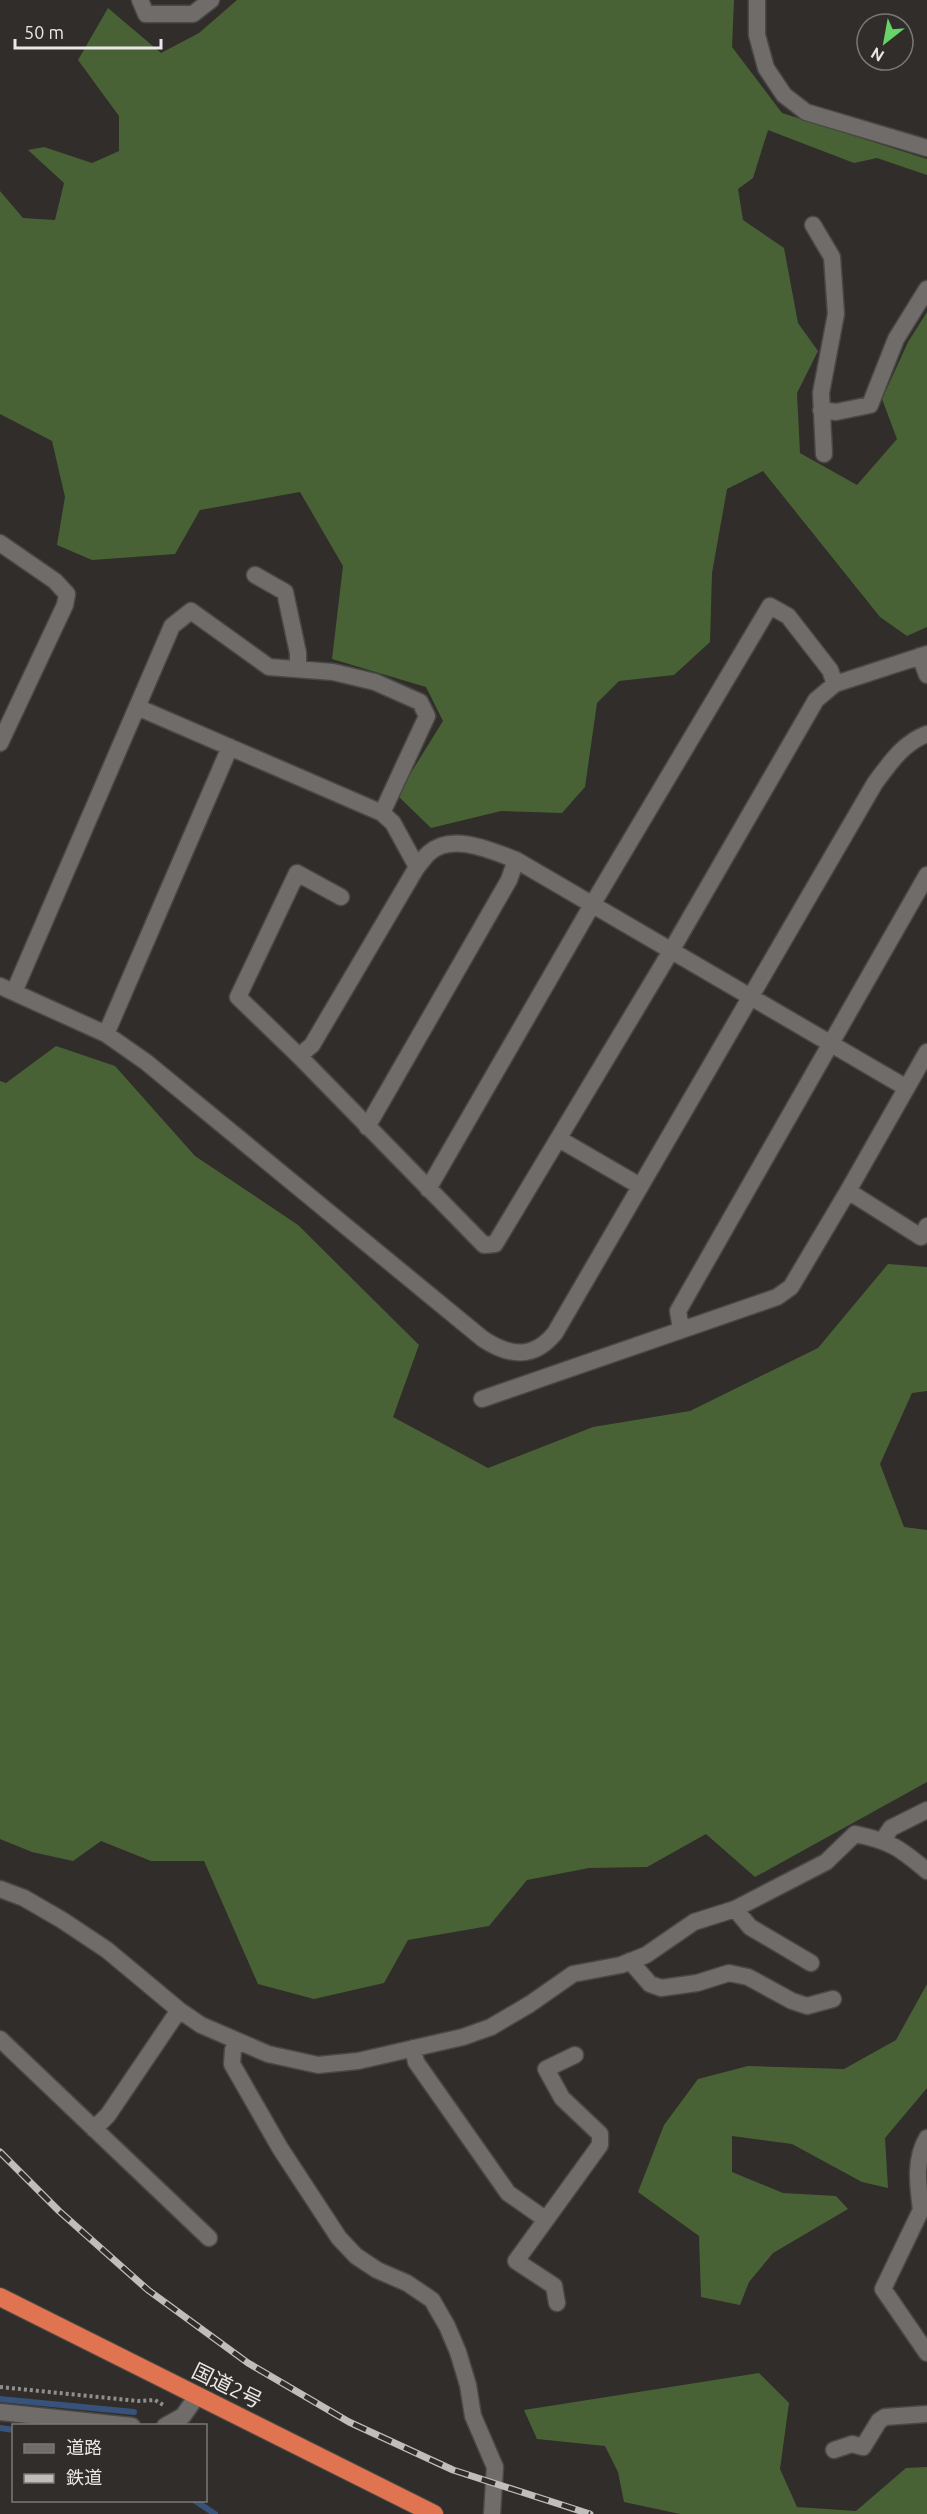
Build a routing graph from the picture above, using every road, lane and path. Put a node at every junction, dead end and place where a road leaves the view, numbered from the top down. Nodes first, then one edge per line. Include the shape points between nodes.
1 (140, 0) edge
2 (211, 0) edge
3 (757, 0) edge
4 (193, 7) edge
5 (927, 148) edge
6 (813, 225) dead end
7 (927, 289) edge
8 (821, 410) junction
9 (824, 454) dead end
10 (0, 543) edge
11 (255, 575) dead end
12 (923, 655) edge
13 (298, 669) junction
14 (927, 675) edge
15 (835, 684) junction
16 (137, 707) junction
17 (927, 734) edge
18 (0, 743) edge
19 (230, 747) junction
20 (382, 813) junction
21 (516, 860) junction
22 (417, 867) junction
23 (927, 875) edge
24 (341, 897) dead end
25 (592, 905) junction
26 (671, 951) junction
27 (7, 989) edge
28 (750, 998) junction
29 (106, 1034) junction
30 (830, 1044) junction
31 (927, 1052) edge
32 (299, 1056) junction
33 (905, 1088) junction
34 (366, 1127) junction
35 (559, 1139) junction
36 (640, 1186) junction
37 (428, 1189) junction
38 (848, 1191) junction
39 (927, 1226) edge
40 (681, 1329) junction
41 (533, 1350) junction
42 (542, 1377) junction
43 (482, 1399) dead end
44 (927, 1810) edge
45 (883, 1840) junction
46 (927, 1870) edge
47 (0, 1889) edge
48 (735, 1909) junction
49 (630, 1961) junction
50 (811, 1963) dead end
51 (833, 1999) dead end
52 (179, 2010) junction
53 (0, 2039) edge
54 (237, 2041) junction
55 (413, 2048) junction
56 (575, 2055) dead end
57 (94, 2130) junction
58 (927, 2138) edge
59 (924, 2208) edge
60 (545, 2219) junction
61 (209, 2238) dead end
62 (0, 2297) edge
63 (556, 2303) dead end
64 (927, 2354) edge
65 (0, 2387) edge
66 (197, 2396) junction
67 (0, 2412) edge
68 (927, 2414) edge
69 (183, 2416) junction
70 (113, 2424) edge
71 (169, 2424) edge
72 (834, 2451) dead end
73 (434, 2514) edge
74 (492, 2514) edge

1 - 4 street via 146,14
2 - 4 street
3 - 5 street via 757,35 766,68 784,95 806,112
6 - 8 street via 832,257 836,314
7 - 8 street via 896,339 870,405 836,412
8 - 9 street
10 - 18 street via 55,581 67,594
11 - 13 street via 285,592
12 - 14 street
12 - 15 street
13 - 16 street via 269,667 259,662 191,611 172,626
13 - 20 street via 375,682 420,702 427,716
15 - 25 street via 830,670 788,616 770,606
15 - 26 street via 816,700
16 - 19 street
16 - 27 street
17 - 28 street via 899,751 875,783
19 - 20 street
19 - 29 street
20 - 22 street via 393,824
21 - 22 street via 490,850 451,843 429,852
21 - 25 street
21 - 34 street via 509,880
22 - 32 street via 312,1045
23 - 30 street
24 - 32 street via 297,873 238,997
25 - 26 street
25 - 37 street
26 - 28 street
26 - 35 street
27 - 29 street
28 - 30 street
28 - 36 street
29 - 41 street via 146,1062 483,1339 500,1350
30 - 33 street
30 - 40 street via 678,1311
31 - 33 street
32 - 34 street
33 - 38 street
34 - 37 street
35 - 36 street
35 - 37 street via 495,1244 484,1245
36 - 41 street via 555,1333 547,1344
38 - 39 street via 921,1237
38 - 40 street via 790,1287 777,1298
40 - 42 street
41 - 42 street
42 - 43 street
44 - 45 street via 891,1828
45 - 46 street via 903,1850
45 - 48 street via 855,1834 826,1862
47 - 52 street via 24,1898 107,1950
48 - 49 street via 694,1922 646,1955
48 - 50 street via 750,1927
49 - 51 street via 650,1984 661,1988 729,1973 748,1977 807,2006
49 - 55 street via 573,1974 491,2027
52 - 54 street
52 - 57 street
53 - 57 street
54 - 55 street via 268,2054 318,2065 358,2061
54 - 74 street via 232,2064 280,2148 339,2238 377,2270 432,2300 447,2326 468,2385 473,2416 495,2466
55 - 60 street via 417,2062 508,2193
56 - 60 street via 546,2069 562,2098 600,2133 600,2145
57 - 61 street
58 - 59 street via 920,2150 917,2181
59 - 64 street via 883,2289
60 - 63 street via 516,2261 554,2286
62 - 66 highway, 国道2号
65 - 69 path via 155,2400
66 - 69 street
66 - 73 highway, 国道2号
67 - 70 street
68 - 72 street via 885,2417 863,2447 852,2444
69 - 71 street

